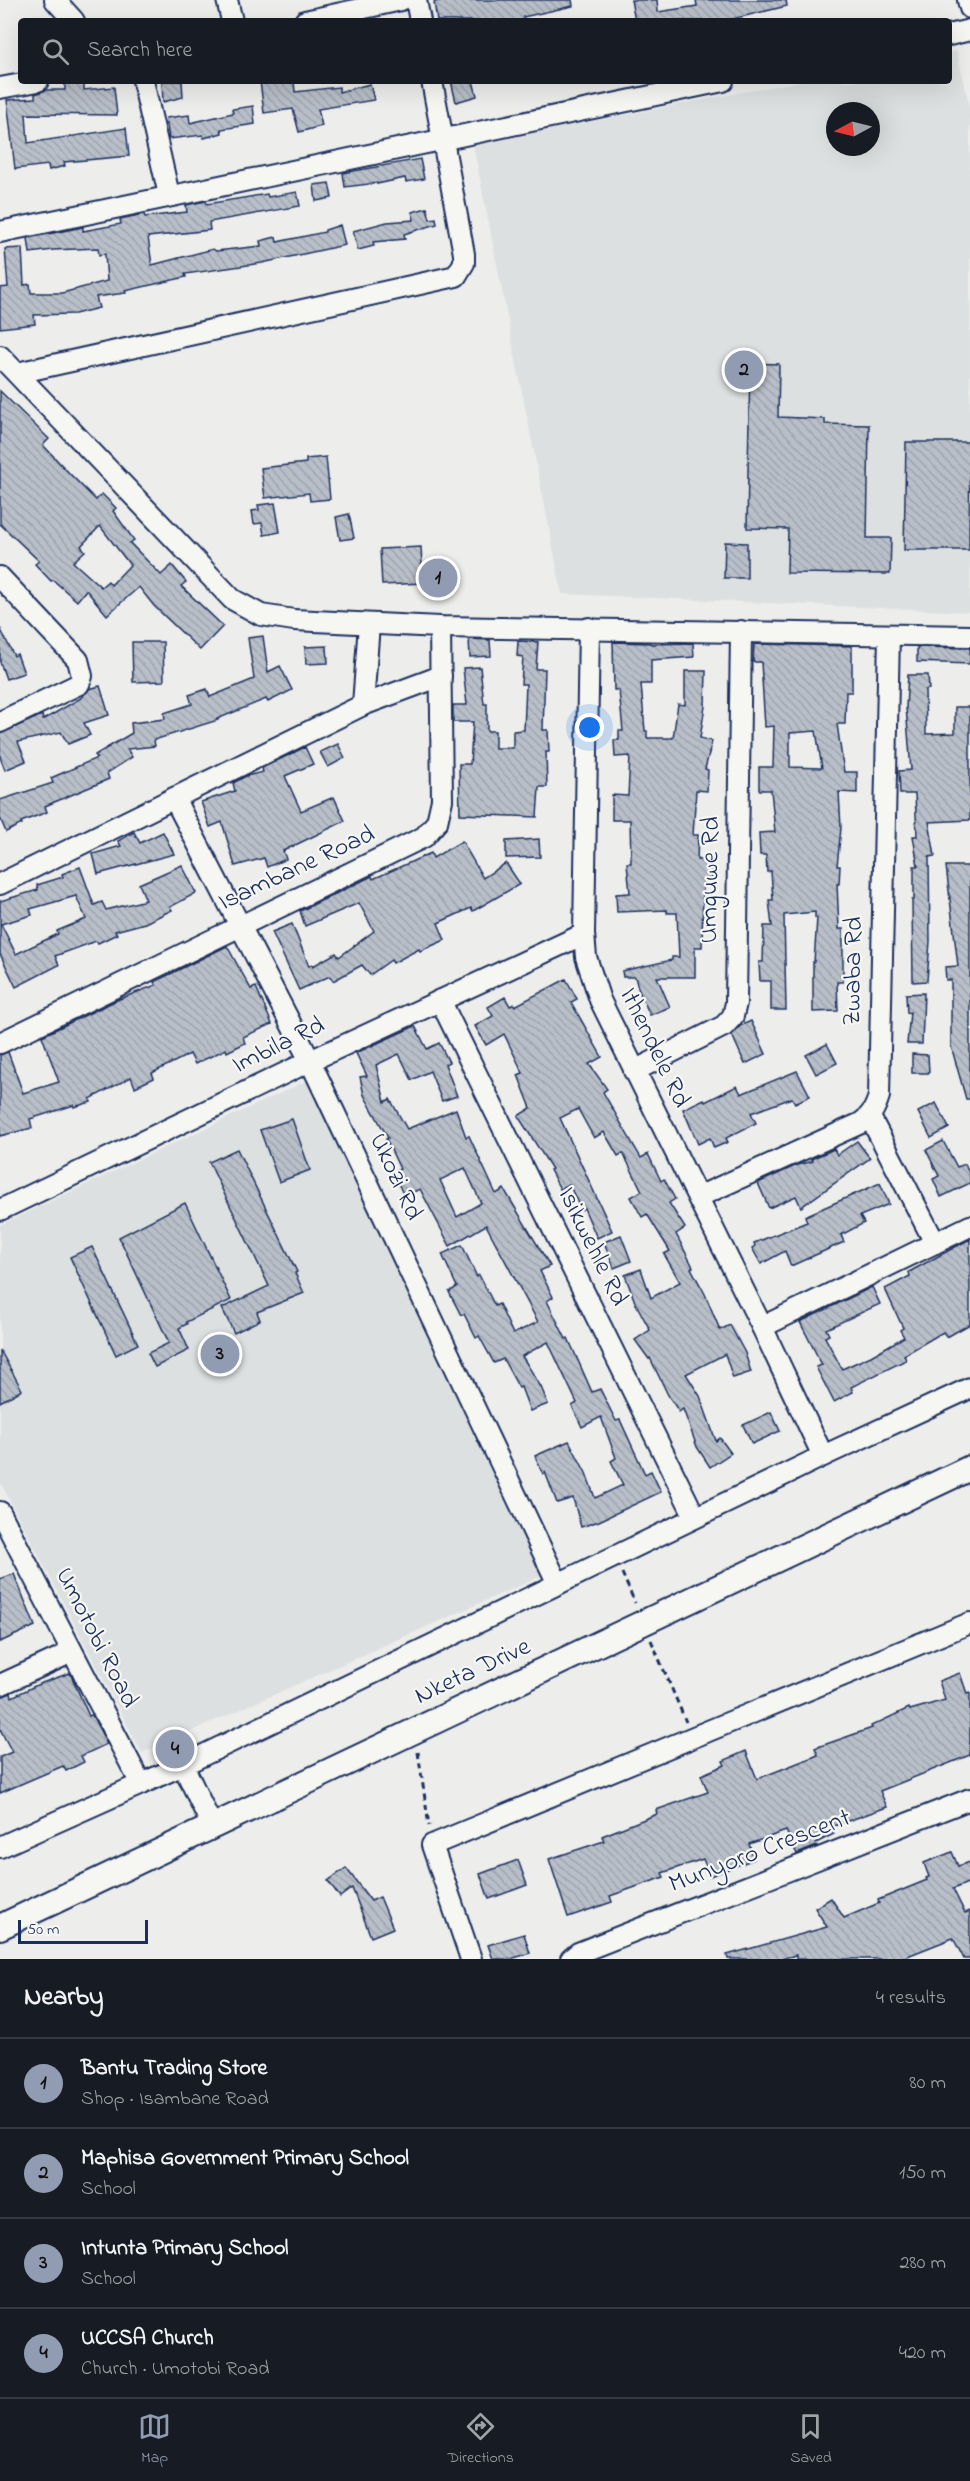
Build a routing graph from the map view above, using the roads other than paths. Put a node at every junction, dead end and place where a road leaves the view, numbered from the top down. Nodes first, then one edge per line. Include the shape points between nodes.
1 (55, 0) edge
2 (227, 0) edge
3 (401, 0) edge
4 (416, 0) edge
5 (968, 0) edge
6 (357, 4) edge
7 (970, 8) edge
8 (71, 18) edge
9 (231, 18) edge
10 (313, 18) edge
11 (419, 18) edge
12 (970, 30) edge
13 (952, 33) edge
14 (22, 84) edge
15 (144, 84) edge
16 (433, 84) edge
17 (709, 84) edge
18 (0, 88) edge
19 (443, 139) junction
20 (170, 195) junction
21 (0, 232) edge
22 (0, 356) edge
23 (16, 373) junction
24 (0, 577) edge
25 (369, 624) junction
26 (440, 627) junction
27 (589, 628) junction
28 (741, 631) junction
29 (889, 635) junction
30 (970, 636) edge
31 (441, 676) junction
32 (363, 705) junction
33 (0, 722) edge
34 (174, 798) junction
35 (0, 883) edge
36 (240, 925) junction
37 (584, 934) junction
38 (440, 1000) junction
39 (0, 1043) edge
40 (310, 1061) junction
41 (634, 1071) junction
42 (870, 1117) junction
43 (698, 1197) junction
44 (0, 1210) edge
45 (970, 1226) edge
46 (935, 1243) junction
47 (762, 1327) junction
48 (970, 1388) edge
49 (823, 1456) junction
50 (970, 1468) edge
51 (0, 1512) edge
52 (695, 1517) junction
53 (558, 1584) junction
54 (970, 1623) edge
55 (72, 1652) junction
56 (0, 1685) edge
57 (183, 1765) junction
58 (141, 1784) junction
59 (970, 1799) edge
60 (212, 1826) junction
61 (0, 1847) edge
62 (0, 1927) edge
63 (471, 1959) edge
64 (571, 1959) edge

1 - 8 street
2 - 9 street
3 - 6 street
4 - 11 street
5 - 7 street
6 - 10 street
12 - 13 street
14 - 18 street
15 - 20 street
16 - 19 street
17 - 19 street
19 - 20 street
19 - 23 street via 464,254 464,263 456,276
20 - 21 street
22 - 23 street
23 - 25 street via 232,599 261,615
24 - 33 street via 78,660 82,676 79,684
25 - 26 street
25 - 32 street
26 - 27 street
26 - 31 street, Isambane Road
27 - 28 street
27 - 37 street, Ithendele Rd
28 - 29 street
28 - 41 street, Umguwe Rd via 733,1016 724,1026
29 - 30 street
29 - 42 street, Zwaba Rd via 879,1096
31 - 32 street
31 - 36 street, Isambane Road via 442,800 430,830 405,848
32 - 34 street
34 - 35 street
34 - 36 street, Ukozi Rd
36 - 39 street, Isambane Road
36 - 40 street, Ukozi Rd
37 - 38 street, Imbila Rd
37 - 41 street, Ithendele Rd via 586,957 600,1000
38 - 40 street, Imbila Rd
38 - 52 street, Isikwehle Rd
40 - 44 street, Imbila Rd
40 - 53 street, Ukozi Rd
41 - 43 street, Ithendele Rd
42 - 43 street
42 - 46 street
43 - 47 street, Ithendele Rd
45 - 46 street
46 - 47 street
47 - 49 street, Ithendele Rd
48 - 49 street
49 - 52 street
50 - 60 street, Nketa Drive
51 - 55 street, Umotobi Road
52 - 53 street
53 - 57 street
54 - 63 street via 432,1845
55 - 56 street
55 - 58 street, Umotobi Road
57 - 58 street
57 - 60 street
58 - 61 street
59 - 64 street, Munyoro Crescent via 589,1948
60 - 62 street, Nketa Drive

